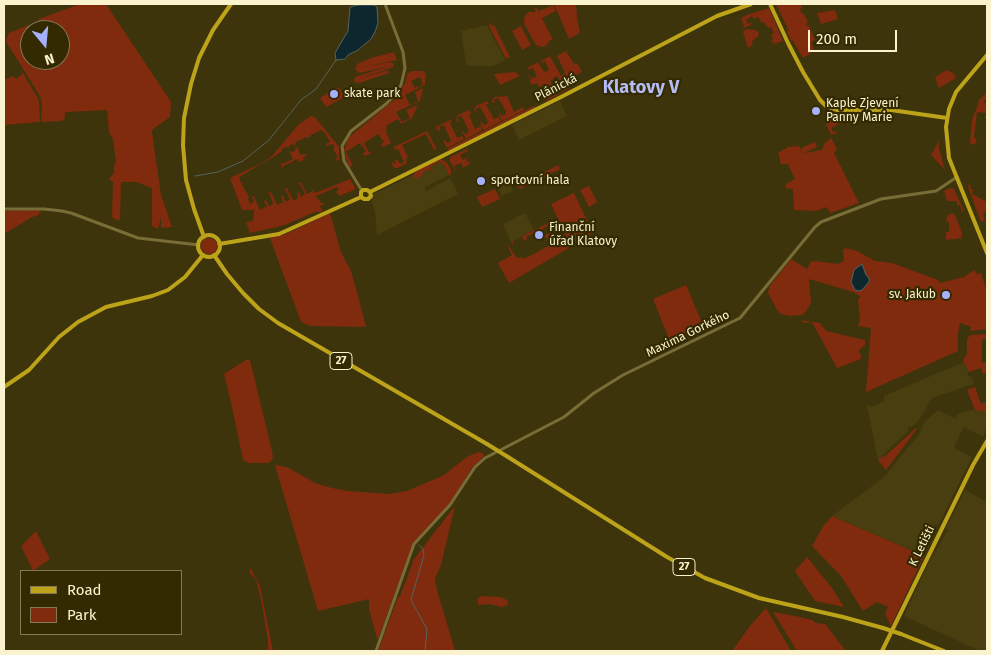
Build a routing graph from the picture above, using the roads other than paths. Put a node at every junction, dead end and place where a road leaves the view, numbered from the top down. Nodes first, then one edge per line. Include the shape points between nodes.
1 (231, 4) edge
2 (385, 4) edge
3 (751, 4) edge
4 (770, 4) edge
5 (987, 55) edge
6 (947, 118) junction
7 (957, 177) junction
8 (362, 191) junction
9 (370, 192) junction
10 (361, 197) junction
11 (4, 209) edge
12 (204, 237) junction
13 (219, 244) junction
14 (199, 245) junction
15 (987, 253) edge
16 (203, 255) junction
17 (214, 255) junction
18 (4, 387) edge
19 (987, 441) edge
20 (987, 446) edge
21 (982, 451) junction
22 (376, 651) edge
23 (882, 651) edge
24 (944, 651) edge

1 - 12 main road via 199,58 184,118 186,180
2 - 8 street via 404,52 404,74 394,96 351,131 342,146 344,162
3 - 9 main road, Plánická via 717,16
4 - 6 main road via 805,75 829,108 892,110
5 - 6 main road via 958,88
6 - 7 main road via 948,150
7 - 15 main road
7 - 22 street, Maxima Gorkého via 936,191 881,199 821,222 736,321 623,375 564,417 488,456 475,467 450,505 414,544
8 - 9 main road
8 - 10 main road
9 - 10 main road, Plánická via 368,199
10 - 13 main road, Plánická via 282,233
11 - 14 street via 71,213 135,237
12 - 13 main road via 214,237
12 - 14 main road
13 - 17 main road
14 - 16 main road
16 - 17 main road
16 - 18 main road via 180,282 160,293 89,315 63,333 25,374
17 - 24 main road, 27, bridge via 246,296 278,323 487,444 705,578 759,598 883,628
19 - 21 main road, K Letišti
20 - 21 main road, K Letišti
21 - 23 main road, K Letišti

